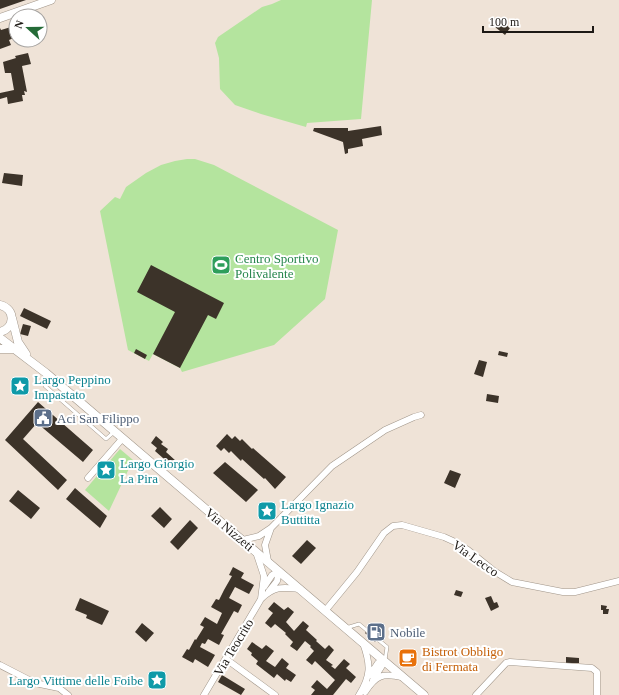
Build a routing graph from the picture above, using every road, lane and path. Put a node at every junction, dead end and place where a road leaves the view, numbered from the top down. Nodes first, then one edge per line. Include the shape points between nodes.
1 (51, 0) edge
2 (0, 18) edge
3 (0, 298) edge
4 (4, 306) edge
5 (12, 318) junction
6 (3, 331) edge
7 (0, 338) edge
8 (0, 349) edge
9 (15, 349) junction
10 (34, 364) junction
11 (421, 415) dead end
12 (122, 438) junction
13 (88, 478) dead end
14 (270, 528) junction
15 (243, 540) junction
16 (256, 551) junction
17 (268, 561) junction
18 (279, 571) junction
19 (619, 581) edge
20 (266, 590) junction
21 (301, 590) junction
22 (325, 611) junction
23 (345, 628) junction
24 (362, 642) junction
25 (226, 659) junction
26 (385, 662) junction
27 (0, 665) edge
28 (402, 677) junction
29 (370, 680) junction
30 (68, 695) edge
31 (204, 695) edge
32 (275, 695) edge
33 (359, 695) edge
34 (363, 695) edge
35 (424, 695) edge
36 (476, 695) edge
37 (597, 695) edge

1 - 2 street
3 - 4 street
4 - 5 street
5 - 6 street via 11,324
5 - 10 street via 18,342
6 - 7 street
7 - 9 street
8 - 9 street
9 - 10 street
10 - 12 street, Via Nizzeti
11 - 14 street via 385,430 332,466
12 - 13 street
12 - 15 street, Via Nizzeti
14 - 15 street via 258,536
14 - 17 street via 266,544
15 - 16 street, Via Nizzeti
16 - 17 street, Via Nizzeti
16 - 20 street
17 - 18 street, Via Nizzeti
18 - 20 street via 277,581
18 - 21 street, Via Nizzeti
19 - 22 street, Via Lecco via 575,592 512,582 455,542 398,525 384,533
20 - 21 street via 286,587
20 - 25 street, Via Teocrito
21 - 22 street, Via Nizzeti
22 - 23 street, Via Nizzeti
23 - 24 street, Via Nizzeti
23 - 26 lane via 359,624 387,647
24 - 26 street, Via Nizzeti
24 - 29 street
25 - 31 street, Via Teocrito
25 - 32 street
26 - 28 street, Via Nizzeti
26 - 29 street
27 - 30 street via 35,683 59,688
28 - 29 street via 388,675
28 - 35 street, Via Nizzeti
29 - 33 street
29 - 34 street
36 - 37 street via 506,663 510,662 592,668 598,672

